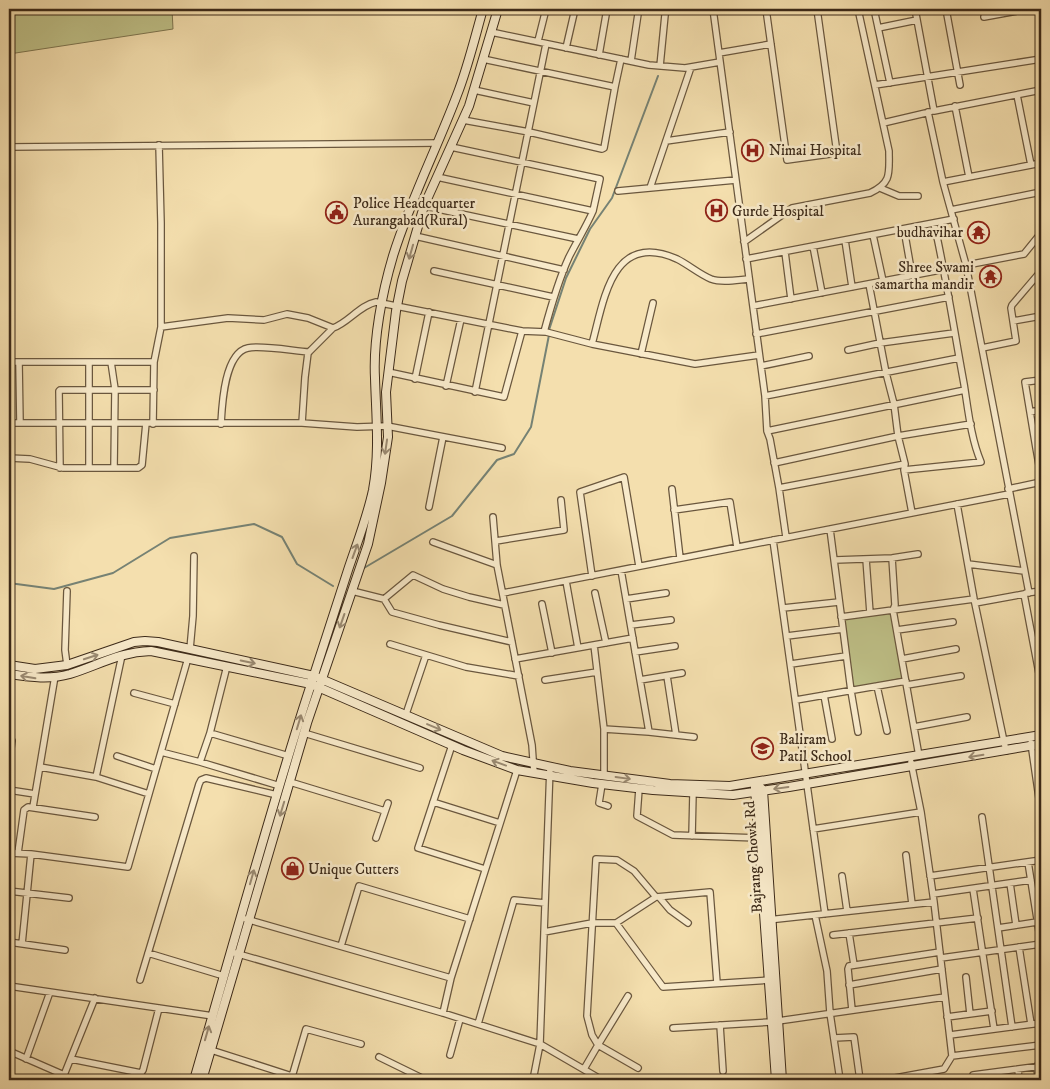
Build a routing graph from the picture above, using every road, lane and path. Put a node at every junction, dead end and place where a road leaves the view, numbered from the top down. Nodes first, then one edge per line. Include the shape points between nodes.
1 (483, 9) edge
2 (498, 9) edge
3 (546, 9) edge
4 (575, 9) edge
5 (607, 9) edge
6 (667, 9) edge
7 (713, 9) edge
8 (766, 9) edge
9 (817, 9) edge
10 (858, 9) edge
11 (874, 9) edge
12 (915, 9) edge
13 (946, 9) edge
14 (1028, 9) edge
15 (638, 14) dead end
16 (984, 17) dead end
17 (917, 20) junction
18 (878, 28) junction
19 (491, 32) junction
20 (538, 41) junction
21 (546, 44) junction
22 (771, 44) junction
23 (566, 48) junction
24 (719, 53) junction
25 (599, 55) junction
26 (483, 59) junction
27 (621, 59) junction
28 (1041, 59) edge
29 (631, 61) junction
30 (720, 62) junction
31 (660, 66) junction
32 (691, 67) junction
33 (541, 71) junction
34 (957, 73) junction
35 (928, 78) junction
36 (890, 83) junction
37 (874, 85) junction
38 (960, 85) dead end
39 (616, 87) junction
40 (474, 90) junction
41 (1041, 90) edge
42 (1017, 95) junction
43 (534, 103) junction
44 (955, 106) junction
45 (931, 112) junction
46 (463, 120) junction
47 (883, 122) junction
48 (529, 132) junction
49 (730, 132) junction
50 (666, 141) junction
51 (437, 143) junction
52 (159, 145) junction
53 (9, 147) edge
54 (451, 147) junction
55 (522, 163) junction
56 (1041, 164) edge
57 (1031, 166) junction
58 (438, 176) junction
59 (969, 177) junction
60 (736, 180) junction
61 (943, 182) junction
62 (650, 188) junction
63 (880, 188) junction
64 (618, 191) dead end
65 (1041, 192) edge
66 (516, 194) junction
67 (918, 196) dead end
68 (424, 206) junction
69 (951, 210) junction
70 (593, 211) junction
71 (954, 219) junction
72 (934, 223) junction
73 (510, 224) junction
74 (904, 229) junction
75 (1041, 233) edge
76 (873, 235) junction
77 (415, 236) junction
78 (578, 239) junction
79 (845, 240) junction
80 (744, 242) junction
81 (813, 246) junction
82 (785, 252) junction
83 (504, 255) junction
84 (746, 259) junction
85 (966, 265) junction
86 (944, 269) junction
87 (564, 270) junction
88 (434, 271) dead end
89 (1041, 271) edge
90 (912, 275) junction
91 (749, 279) junction
92 (883, 281) junction
93 (869, 284) junction
94 (498, 285) junction
95 (852, 287) junction
96 (822, 293) junction
97 (553, 297) junction
98 (949, 297) junction
99 (791, 299) junction
100 (382, 303) junction
101 (653, 303) dead end
102 (397, 306) junction
103 (753, 306) junction
104 (874, 311) junction
105 (429, 312) junction
106 (1041, 316) edge
107 (461, 319) junction
108 (1013, 321) junction
109 (490, 325) junction
110 (161, 327) junction
111 (332, 328) junction
112 (522, 331) junction
113 (548, 332) junction
114 (954, 333) junction
115 (756, 334) junction
116 (880, 343) junction
117 (592, 344) junction
118 (982, 348) junction
119 (848, 350) dead end
120 (309, 352) junction
121 (641, 354) junction
122 (759, 355) junction
123 (809, 356) dead end
124 (959, 358) junction
125 (9, 362) edge
126 (19, 362) junction
127 (89, 362) junction
128 (111, 362) junction
129 (154, 362) junction
130 (761, 366) junction
131 (388, 372) junction
132 (886, 373) junction
133 (415, 378) junction
134 (1041, 380) edge
135 (446, 386) junction
136 (89, 389) junction
137 (115, 389) junction
138 (154, 390) junction
139 (965, 390) junction
140 (475, 392) junction
141 (765, 396) junction
142 (894, 404) junction
143 (1041, 410) edge
144 (1030, 412) junction
145 (60, 423) junction
146 (89, 423) junction
147 (115, 423) junction
148 (146, 423) junction
149 (9, 424) edge
150 (20, 424) junction
151 (153, 424) junction
152 (221, 424) junction
153 (302, 424) junction
154 (971, 424) junction
155 (388, 426) junction
156 (377, 427) junction
157 (767, 431) junction
158 (898, 436) junction
159 (443, 437) junction
160 (1039, 447) edge
161 (502, 448) dead end
162 (9, 458) edge
163 (774, 462) junction
164 (904, 467) junction
165 (60, 468) junction
166 (89, 468) junction
167 (114, 468) junction
168 (1041, 476) edge
169 (1041, 482) edge
170 (779, 488) junction
171 (672, 489) dead end
172 (1009, 492) junction
173 (561, 500) dead end
174 (957, 504) junction
175 (429, 507) dead end
176 (674, 510) junction
177 (912, 513) junction
178 (493, 517) dead end
179 (830, 529) junction
180 (786, 537) junction
181 (773, 540) junction
182 (496, 541) junction
183 (433, 542) dead end
184 (737, 547) junction
185 (918, 554) dead end
186 (194, 556) dead end
187 (680, 558) junction
188 (892, 558) junction
189 (866, 559) junction
190 (834, 560) junction
191 (968, 564) junction
192 (497, 565) junction
193 (639, 566) junction
194 (621, 570) junction
195 (1024, 571) junction
196 (592, 576) junction
197 (566, 581) junction
198 (67, 591) dead end
199 (352, 591) junction
200 (1041, 591) edge
201 (503, 593) junction
202 (595, 593) dead end
203 (666, 593) dead end
204 (1026, 593) junction
205 (384, 599) junction
206 (626, 599) junction
207 (974, 601) junction
208 (839, 602) junction
209 (542, 604) dead end
210 (504, 605) junction
211 (783, 608) junction
212 (894, 610) junction
213 (870, 613) junction
214 (841, 617) junction
215 (671, 620) dead end
216 (953, 622) dead end
217 (631, 625) junction
218 (843, 629) junction
219 (897, 630) junction
220 (787, 636) junction
221 (633, 638) junction
222 (512, 642) junction
223 (606, 643) junction
224 (390, 644) dead end
225 (594, 645) junction
226 (175, 646) junction
227 (675, 646) dead end
228 (578, 648) junction
229 (190, 649) junction
230 (956, 649) dead end
231 (635, 652) junction
232 (552, 653) junction
233 (122, 655) junction
234 (426, 655) junction
235 (174, 656) junction
236 (846, 656) junction
237 (188, 658) junction
238 (515, 659) junction
239 (902, 659) junction
240 (791, 664) junction
241 (67, 665) junction
242 (11, 666) edge
243 (227, 666) junction
244 (597, 672) junction
245 (682, 673) dead end
246 (10, 674) edge
247 (55, 676) junction
248 (314, 676) junction
249 (519, 676) junction
250 (667, 676) junction
251 (961, 676) dead end
252 (322, 679) junction
253 (545, 680) dead end
254 (640, 680) junction
255 (906, 683) junction
256 (9, 684) edge
257 (311, 684) junction
258 (1041, 684) edge
259 (877, 686) junction
260 (319, 688) junction
261 (851, 691) junction
262 (134, 693) dead end
263 (824, 695) junction
264 (796, 700) junction
265 (175, 704) junction
266 (406, 714) junction
267 (967, 717) dead end
268 (914, 726) junction
269 (604, 729) junction
270 (887, 731) dead end
271 (649, 732) junction
272 (858, 732) dead end
273 (210, 733) junction
274 (304, 733) junction
275 (676, 735) junction
276 (1041, 736) edge
277 (694, 737) dead end
278 (1030, 737) junction
279 (832, 739) dead end
280 (12, 741) dead end
281 (1004, 742) junction
282 (1041, 744) edge
283 (452, 745) junction
284 (1031, 746) junction
285 (1006, 751) junction
286 (161, 752) junction
287 (117, 756) dead end
288 (289, 756) junction
289 (919, 756) junction
290 (9, 762) edge
291 (200, 762) junction
292 (911, 762) junction
293 (533, 763) junction
294 (550, 766) junction
295 (40, 767) junction
296 (420, 768) dead end
297 (156, 769) junction
298 (516, 770) junction
299 (534, 772) junction
300 (550, 776) junction
301 (604, 776) junction
302 (96, 777) junction
303 (806, 779) junction
304 (290, 782) junction
305 (757, 783) junction
306 (602, 784) junction
307 (280, 786) junction
308 (639, 789) junction
309 (9, 790) edge
310 (763, 790) junction
311 (754, 792) junction
312 (693, 793) junction
313 (35, 794) junction
314 (149, 794) junction
315 (277, 795) junction
316 (433, 802) junction
317 (388, 803) dead end
318 (608, 806) dead end
319 (33, 807) junction
320 (385, 811) junction
321 (921, 812) junction
322 (1041, 812) edge
323 (95, 817) dead end
324 (982, 817) dead end
325 (500, 823) junction
326 (812, 829) junction
327 (692, 836) junction
328 (376, 838) dead end
329 (758, 838) junction
330 (9, 853) edge
331 (18, 854) junction
332 (31, 854) junction
333 (906, 855) dead end
334 (1041, 860) edge
335 (1028, 862) junction
336 (989, 868) junction
337 (485, 869) junction
338 (842, 876) dead end
339 (930, 876) junction
340 (1031, 880) junction
341 (1010, 883) junction
342 (992, 886) junction
343 (974, 889) junction
344 (9, 891) edge
345 (27, 893) junction
346 (933, 894) junction
347 (658, 897) junction
348 (69, 898) dead end
349 (545, 902) junction
350 (934, 902) junction
351 (912, 904) junction
352 (847, 911) junction
353 (825, 914) junction
354 (815, 915) junction
355 (245, 918) junction
356 (978, 918) junction
357 (470, 919) junction
358 (767, 920) junction
359 (1037, 922) junction
360 (592, 923) junction
361 (616, 923) junction
362 (688, 923) dead end
363 (937, 924) junction
364 (1016, 925) junction
365 (998, 928) junction
366 (544, 932) junction
367 (849, 933) junction
368 (832, 935) dead end
369 (9, 942) edge
370 (22, 944) junction
371 (1040, 944) edge
372 (341, 946) junction
373 (1018, 947) junction
374 (65, 950) dead end
375 (1001, 950) junction
376 (982, 952) junction
377 (148, 953) junction
378 (235, 953) junction
379 (940, 955) junction
380 (1041, 963) edge
381 (854, 965) junction
382 (942, 969) junction
383 (224, 976) junction
384 (966, 977) dead end
385 (451, 978) junction
386 (140, 980) dead end
387 (772, 980) junction
388 (717, 983) junction
389 (849, 985) junction
390 (9, 986) edge
391 (50, 992) junction
392 (628, 996) dead end
393 (95, 998) junction
394 (945, 998) junction
395 (159, 1008) junction
396 (852, 1010) junction
397 (992, 1011) junction
398 (443, 1013) junction
399 (830, 1014) junction
400 (970, 1014) junction
401 (212, 1016) junction
402 (948, 1017) junction
403 (460, 1019) junction
404 (775, 1022) junction
405 (1041, 1023) edge
406 (478, 1024) junction
407 (1031, 1024) junction
408 (720, 1025) junction
409 (1012, 1027) junction
410 (673, 1028) dead end
411 (994, 1029) junction
412 (950, 1035) junction
413 (834, 1038) junction
414 (360, 1044) dead end
415 (540, 1044) junction
416 (598, 1045) junction
417 (1041, 1045) edge
418 (211, 1050) junction
419 (9, 1051) edge
420 (450, 1055) dead end
421 (952, 1056) junction
422 (380, 1057) dead end
423 (26, 1058) junction
424 (70, 1059) junction
425 (1039, 1066) edge
426 (584, 1068) junction
427 (638, 1068) dead end
428 (1018, 1069) junction
429 (723, 1071) dead end
430 (63, 1078) edge
431 (292, 1078) edge
432 (194, 1080) edge
433 (202, 1080) edge
434 (426, 1080) edge
435 (533, 1080) edge
436 (602, 1080) edge
437 (776, 1080) edge
438 (782, 1080) edge
439 (840, 1080) edge
440 (860, 1080) edge
441 (884, 1080) edge
442 (973, 1080) edge
443 (1019, 1080) edge
444 (1038, 1080) edge

1 - 51 street via 458,93
2 - 19 street
3 - 20 street
4 - 23 street
5 - 25 street
6 - 31 street
7 - 24 street
8 - 22 street
9 - 22 street via 837,154 787,160
10 - 37 street
11 - 18 street
12 - 17 street
13 - 34 street
14 - 16 street
15 - 29 street
17 - 18 street
17 - 35 street
18 - 36 street
19 - 20 street
19 - 26 street
20 - 21 street
21 - 23 street
21 - 33 street
22 - 24 street
23 - 25 street
24 - 30 street
25 - 27 street
26 - 33 street
26 - 40 street
27 - 29 street
27 - 39 street
28 - 34 street
29 - 31 street
30 - 32 street
30 - 49 street
31 - 32 street
32 - 50 street
33 - 39 street
33 - 43 street
34 - 35 street
34 - 38 street
35 - 36 street
35 - 45 street
36 - 37 street
37 - 47 street
39 - 48 street via 603,149
40 - 43 street
40 - 46 street
41 - 42 street
42 - 44 street
42 - 57 street
43 - 48 street
44 - 45 street
44 - 59 street
45 - 47 street
45 - 61 street
46 - 48 street
46 - 54 street
47 - 63 street via 889,151 889,174
48 - 55 street
49 - 50 street
49 - 60 street
50 - 62 street
51 - 52 street
51 - 100 street via 393,256
52 - 53 street
52 - 110 street
54 - 55 street
54 - 58 street
55 - 66 street
55 - 70 street via 600,179
56 - 57 street
57 - 59 street
58 - 66 street
58 - 68 street
59 - 61 street
60 - 62 street
60 - 80 street
61 - 69 street
62 - 64 street
63 - 67 street via 899,196
63 - 80 street via 870,193 792,208
65 - 69 street
66 - 70 street
66 - 73 street
68 - 73 street
68 - 77 street
69 - 71 street
70 - 78 street
71 - 72 street
71 - 85 street
72 - 74 street
72 - 86 street
73 - 78 street
73 - 83 street
74 - 76 street
74 - 90 street
75 - 85 street via 1024,254
76 - 79 street
76 - 92 street
77 - 83 street
77 -> 102 street
78 - 87 street
79 - 81 street
79 - 95 street
80 - 84 street
81 - 82 street
81 - 96 street
82 - 84 street
82 - 99 street
83 - 87 street
83 - 94 street
84 - 91 street
85 - 86 street
85 - 118 street
86 - 90 street
86 - 98 street
87 - 97 street
88 - 94 street
89 - 108 street via 1012,305
90 - 92 street
91 - 103 street
91 - 117 street via 711,279 676,259 653,253 628,258 621,264 607,291
92 - 93 street
93 - 95 street
93 - 104 street
94 - 97 street
94 - 109 street
95 - 96 street
96 - 99 street
97 - 113 street
98 - 104 street
98 - 114 street
99 - 103 street
100 - 102 street
100 - 111 street via 370,303
100 - 156 street via 374,376
101 - 121 street
102 - 105 street
102 - 131 street
103 - 115 street
104 - 115 street
104 - 116 street
105 - 107 street
105 - 133 street
106 - 108 street
107 - 109 street
107 - 135 street
108 - 118 street via 1015,342
109 - 112 street
109 - 140 street
110 - 111 street via 228,318 264,320 287,314
110 - 129 street
111 - 120 street
112 - 113 street
112 - 140 street via 505,397
113 - 117 street
114 - 116 street
114 - 124 street
115 - 122 street
116 - 119 street
116 - 132 street
117 - 121 street
118 - 172 street
120 - 152 street via 241,350 224,388
120 - 153 street
121 - 122 street via 695,364
122 - 130 street
123 - 130 street
124 - 132 street
124 - 139 street
125 - 126 street
126 - 127 street
126 - 150 street
127 - 128 street
127 - 136 street
128 - 129 street
128 - 137 street
129 - 138 street
130 - 141 street
131 - 133 street
131 - 155 street
132 - 141 street
132 - 142 street
133 - 135 street
134 - 144 street via 1025,382
135 - 140 street
136 - 137 street
136 - 145 street via 60,390
136 - 146 street
137 - 138 street
137 - 147 street
138 - 151 street
139 - 142 street
139 - 154 street
141 - 157 street
142 - 157 street
142 - 158 street
143 - 144 street
144 - 160 street
145 - 146 street
145 - 150 street
145 - 165 street
146 - 147 street
146 - 166 street
147 - 148 street
147 - 167 street
148 - 151 street
148 - 167 street via 140,467
149 - 150 street
151 - 152 street
152 - 153 street
153 - 156 street
154 - 158 street
154 - 164 street via 981,462
155 - 156 street
155 - 159 street
155 -> 199 street via 375,516
248 -> 156 street via 364,528 373,488
157 - 163 street
158 - 163 street
158 - 164 street
159 - 161 street
159 - 175 street
160 - 168 street
162 - 165 street via 30,459
163 - 170 street
164 - 170 street
164 - 177 street
165 - 166 street
166 - 167 street
169 - 172 street
170 - 180 street
171 - 176 street
172 - 174 street
172 - 195 street
173 - 182 street via 564,530
174 - 177 street
174 - 191 street
176 - 184 street via 730,502
176 - 187 street
177 - 179 street
178 - 182 street
179 - 180 street
179 - 190 street
180 - 181 street
181 - 184 street
181 - 211 street
182 - 192 street
183 - 192 street
184 - 187 street
185 - 188 street
186 - 229 street
187 - 193 street
188 - 189 street
188 - 212 street
189 - 190 street
189 - 213 street
190 - 208 street
191 - 195 street
191 - 207 street
192 - 201 street
193 - 194 street
193 - 196 street via 624,477 580,492
194 - 196 street
194 - 206 street
195 - 204 street
196 - 197 street
197 - 201 street
197 - 228 street
198 - 241 street
199 - 205 street
199 -> 252 street
200 - 204 street
201 - 210 street
202 - 223 street
203 - 206 street
204 - 207 street
204 - 258 street
205 - 210 street via 413,575 443,589
205 - 222 street via 392,612
206 - 217 street
207 - 212 street
207 - 281 street
208 - 211 street
208 - 214 street
209 - 232 street
210 - 222 street
211 - 220 street
212 - 213 street
212 - 219 street
213 - 214 street
214 - 218 street
215 - 217 street
216 - 219 street
217 - 221 street
218 - 220 street
218 - 236 street
219 - 239 street
220 - 240 street
221 - 223 street
221 - 231 street
222 - 238 street
223 - 225 street
224 - 234 street
225 - 228 street
225 - 244 street
226 - 229 street
226 - 235 street
241 -> 226 street via 134,642
227 - 231 street
228 - 232 street
229 -> 248 street
230 - 239 street
231 - 254 street
232 - 238 street
233 - 235 street via 151,651
233 - 247 street
233 - 302 street
234 - 249 street via 466,667
234 - 266 street
235 - 237 street
236 - 240 street
236 - 261 street
237 - 243 street
237 - 265 street
238 - 249 street
239 - 255 street
240 - 264 street
241 - 242 street via 35,669
242 - 246 street
243 - 257 street
243 - 273 street
244 - 253 street
244 - 269 street
245 - 250 street
247 -> 246 street via 37,679
246 - 256 street
247 - 295 street
248 - 252 street
248 - 257 street
249 - 293 street
250 - 254 street
250 - 275 street
251 - 255 street
252 - 260 street
252 - 266 street
254 - 271 street
255 - 259 street
255 - 268 street
257 - 260 street
288 -> 257 street
259 - 261 street
259 - 270 street
260 - 274 street
260 - 283 street
261 - 263 street
261 - 272 street
262 - 265 street
263 - 264 street
263 - 279 street
264 - 303 street
265 - 286 street
266 -> 293 street via 502,756
267 - 268 street
268 - 289 street
269 - 271 street
269 - 301 street
271 - 275 street
273 - 288 street
273 - 291 street
274 - 296 street
274 - 304 street
275 - 277 street
276 - 278 street
278 - 281 street
278 - 284 street
280 - 290 street
281 - 285 street
281 - 289 street
282 - 284 street
298 -> 283 street
283 - 316 street
284 - 285 street
284 - 322 street
285 -> 292 street
286 - 291 street
286 - 297 street
287 - 297 street
288 - 307 street
289 - 292 street
291 - 307 street
292 - 303 street
292 - 321 street
293 - 294 street
293 - 299 street
294 - 300 street
294 - 301 street
295 - 302 street
295 - 313 street
297 - 314 street
298 - 299 street
298 - 325 street
299 - 300 street
300 - 306 street
300 - 349 street
301 -> 305 street via 680,784 730,786
302 - 314 street
303 - 305 street
303 -> 310 street
303 - 326 street
304 - 320 street
304 -> 355 street
305 - 310 street, Bajrang Chowk Rd
305 - 311 street, Bajrang Chowk Rd
306 - 308 street
306 - 318 street via 599,804
307 - 315 street
308 - 312 street
308 - 327 street via 637,816 673,835
309 - 313 street
310 - 311 street
310 - 358 street, Bajrang Chowk Rd
311 - 312 street via 733,795
311 - 329 street, Bajrang Chowk Rd
312 - 327 street
313 - 319 street
314 - 332 street via 128,867
355 -> 315 street
315 - 377 street via 206,778 201,780
316 - 325 street
316 - 337 street via 418,848
317 - 320 street
319 - 323 street
319 - 331 street via 24,810
320 - 328 street
321 - 326 street
321 - 339 street
324 - 336 street
325 - 337 street
326 - 353 street
327 - 329 street
329 - 358 street, Bajrang Chowk Rd
330 - 331 street
331 - 332 street
332 - 345 street
333 - 351 street
334 - 335 street
335 - 336 street
335 - 340 street
336 - 339 street
336 - 342 street
337 - 357 street
338 - 352 street
339 - 346 street
340 - 341 street
340 - 359 street
341 - 342 street
341 - 364 street
342 - 343 street
342 - 365 street
343 - 346 street
343 - 356 street
344 - 345 street
345 - 348 street
345 - 370 street
346 - 350 street
347 - 360 street via 634,871 617,860 596,859
347 - 361 street
347 - 362 street
347 - 388 street via 710,892
349 - 366 street
349 - 406 street via 514,900
350 - 351 street
350 - 363 street
351 - 352 street
352 - 353 street
353 - 354 street
354 - 358 street
354 - 399 street via 827,972
355 - 372 street
355 - 378 street
356 - 363 street
356 - 376 street
357 - 372 street via 359,886
357 - 385 street
358 - 387 street, Bajrang Chowk Rd
359 - 364 street
359 - 371 street
360 - 361 street
360 - 366 street
360 - 416 street via 587,1016
361 - 388 street via 663,987
363 - 367 street
363 - 379 street
364 - 365 street
365 - 375 street
366 - 415 street
367 - 368 street
367 - 381 street
369 - 370 street
370 - 374 street
371 - 373 street
371 - 380 street
372 - 385 street
373 - 375 street
373 - 407 street
375 - 376 street
375 - 409 street
376 - 379 street
376 - 397 street
377 - 383 street
377 - 386 street
378 - 383 street
378 - 398 street
378 - 418 street
379 - 381 street
379 - 382 street
381 - 389 street via 848,969
382 - 389 street
382 - 394 street
383 - 401 street
384 - 400 street
385 - 398 street
387 - 388 street
387 - 404 street, Bajrang Chowk Rd
389 - 396 street
390 - 391 street
391 - 393 street
391 - 423 street
392 - 416 street
393 - 395 street
393 - 424 street
394 - 396 street
394 - 402 street
395 - 401 street
395 - 424 street via 141,1073
396 - 399 street
397 - 400 street
397 - 411 street
398 - 403 street
399 - 404 street
399 - 413 street
400 - 402 street
432 -> 401 street
402 - 412 street
403 - 406 street
403 - 420 street
404 - 408 street
404 - 437 street, Bajrang Chowk Rd
404 - 438 street, Bajrang Chowk Rd
405 - 407 street
406 - 415 street
407 - 409 street
408 - 410 street
408 - 429 street
409 - 411 street
411 - 412 street
412 - 421 street
413 - 439 street
413 - 440 street via 854,1037
414 - 431 street via 306,1030
415 - 426 street
415 - 435 street
416 - 426 street
416 - 427 street
417 - 421 street
418 - 431 street
418 - 433 street
419 - 423 street
421 - 441 street via 944,1069
422 - 434 street
423 - 430 street
424 - 430 street
425 - 428 street
425 - 444 street
426 - 436 street
428 - 442 street via 973,1075
428 - 443 street

